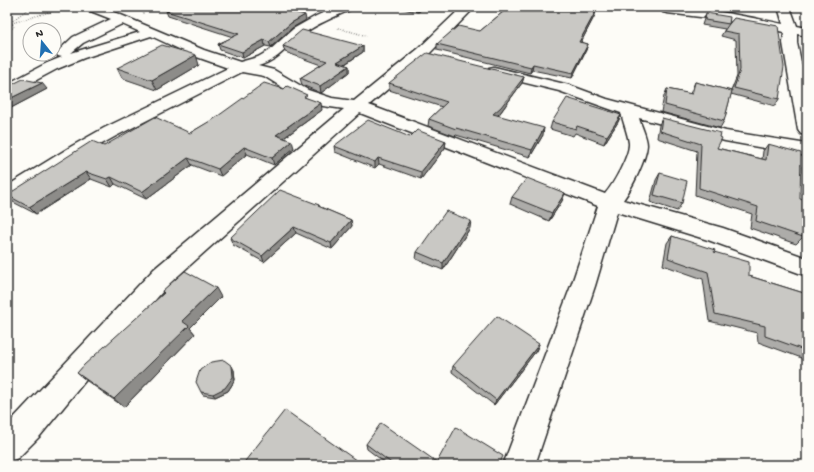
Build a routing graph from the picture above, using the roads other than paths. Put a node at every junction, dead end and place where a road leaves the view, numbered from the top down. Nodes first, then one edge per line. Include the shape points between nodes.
1 (92, 7) edge
2 (346, 7) edge
3 (469, 7) edge
4 (784, 7) edge
5 (751, 8) dead end
6 (667, 9) dead end
7 (717, 15) junction
8 (120, 20) junction
9 (791, 28) junction
10 (152, 32) junction
11 (807, 32) edge
12 (52, 66) junction
13 (475, 66) edge
14 (240, 67) junction
15 (7, 90) edge
16 (358, 106) junction
17 (628, 110) junction
18 (807, 130) edge
19 (807, 150) edge
20 (7, 195) edge
21 (609, 203) junction
22 (807, 267) edge
23 (7, 447) edge
24 (519, 465) edge

1 - 8 street
2 - 14 street via 298,32 275,53 263,60
3 - 16 street via 432,54
4 - 9 street
5 - 7 street
6 - 7 street
7 - 9 street
8 - 10 street
8 - 12 street via 78,40
9 - 11 street
9 - 18 street via 790,43
10 - 12 street
10 - 14 street via 199,54
12 - 15 street
13 - 17 street via 564,88
14 - 16 street via 269,73 302,92 329,103
14 - 20 street via 97,139
16 - 21 street
16 - 23 street via 162,276
17 - 19 street via 725,136
17 - 21 street via 638,144 622,187
21 - 22 street via 715,234
21 - 24 street via 584,286

